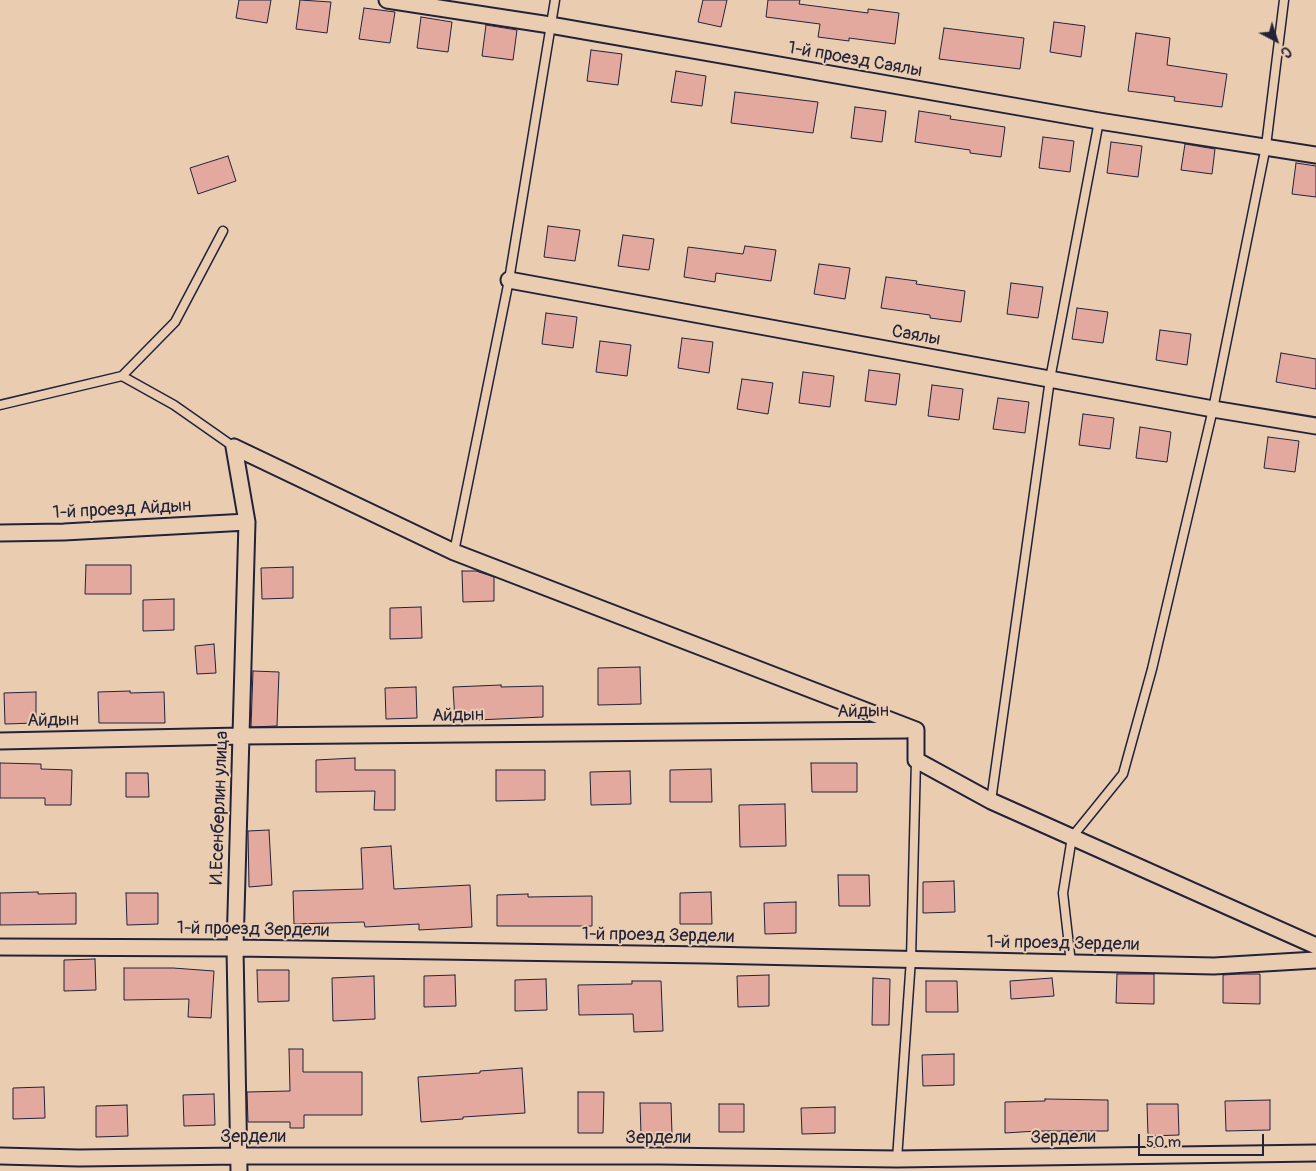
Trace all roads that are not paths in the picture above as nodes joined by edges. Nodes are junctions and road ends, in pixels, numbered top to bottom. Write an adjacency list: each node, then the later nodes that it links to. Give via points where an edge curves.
1 (387, 0): 4 (street, 1-й проезд Саялы)
2 (555, 0): 4 (lane)
3 (1284, 0): 6 (lane)
4 (550, 26): 5 (street, 1-й проезд Саялы); 9 (lane)
5 (1099, 122): 6 (street, 1-й проезд Саялы); 11 (lane)
6 (1266, 146): 7 (street, 1-й проезд Саялы); 13 (lane)
7 (1316, 155)
8 (222, 231): 10 (lane, via 175,322)
9 (509, 280): 11 (street, Саялы); 18 (lane)
10 (122, 376): 12 (lane); 15 (lane, via 174,405)
11 (1050, 380): 13 (street, Саялы); 23 (lane)
12 (0, 405)
13 (1213, 409): 14 (street, Саялы); 24 (lane, via 1152,669 1123,774)
14 (1316, 426)
15 (234, 447): 16 (street, И.Есенберлин улица); 18 (street)
16 (247, 522): 17 (street, 1-й проезд Айдын); 20 (street, И.Есенберлин улица)
17 (0, 533)
18 (454, 552): 19 (street)
19 (916, 730): 20 (street, Айдын); 22 (street)
20 (241, 736): 21 (street, Айдын); 27 (street, И.Есенберлин улица)
21 (0, 741)
22 (916, 760): 23 (street); 28 (lane)
23 (991, 801): 24 (street)
24 (1072, 837): 25 (street); 30 (lane, via 1064,893)
25 (1316, 946)
26 (0, 947): 27 (street, 1-й проезд Зердели)
27 (235, 948): 28 (street, 1-й проезд Зердели); 33 (street, И.Есенберлин улица)
28 (911, 959): 30 (street, 1-й проезд Зердели); 34 (lane)
29 (1316, 960): 30 (street, 1-й проезд Зердели, via 1214,966)
30 (1072, 963)
31 (1316, 1153): 34 (street, Зердели)
32 (0, 1156): 33 (street, Зердели)
33 (240, 1163): 34 (street, Зердели, via 668,1156)
34 (897, 1165)

